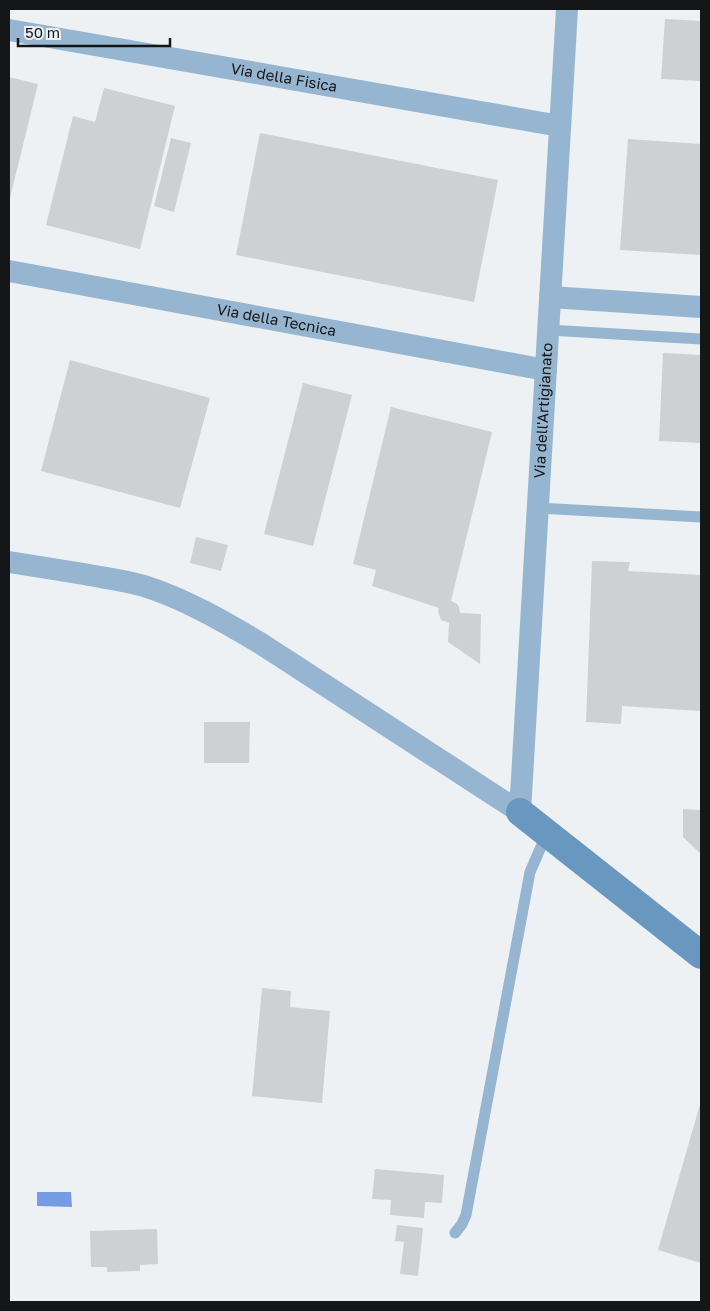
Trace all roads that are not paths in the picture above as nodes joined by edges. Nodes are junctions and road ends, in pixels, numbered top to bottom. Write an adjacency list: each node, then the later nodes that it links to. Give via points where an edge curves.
1 (566, 9): 3 (street, Via dell'Artigianato)
2 (9, 30): 3 (street, Via della Fisica)
3 (560, 126): 5 (street, Via dell'Artigianato)
4 (9, 271): 9 (street, Via della Tecnica)
5 (550, 297): 6 (street); 7 (street, Via dell'Artigianato)
6 (701, 307)
7 (548, 330): 8 (lane); 9 (street, Via dell'Artigianato)
8 (701, 339)
9 (546, 370): 10 (street, Via dell'Artigianato)
10 (538, 508): 11 (lane); 13 (street, Via dell'Artigianato)
11 (701, 517)
12 (9, 562): 13 (street, via 142,586 199,610 260,643)
13 (520, 812): 14 (street)
14 (547, 833): 15 (street); 16 (lane, via 530,872 466,1215)
15 (701, 955)
16 (455, 1233)

